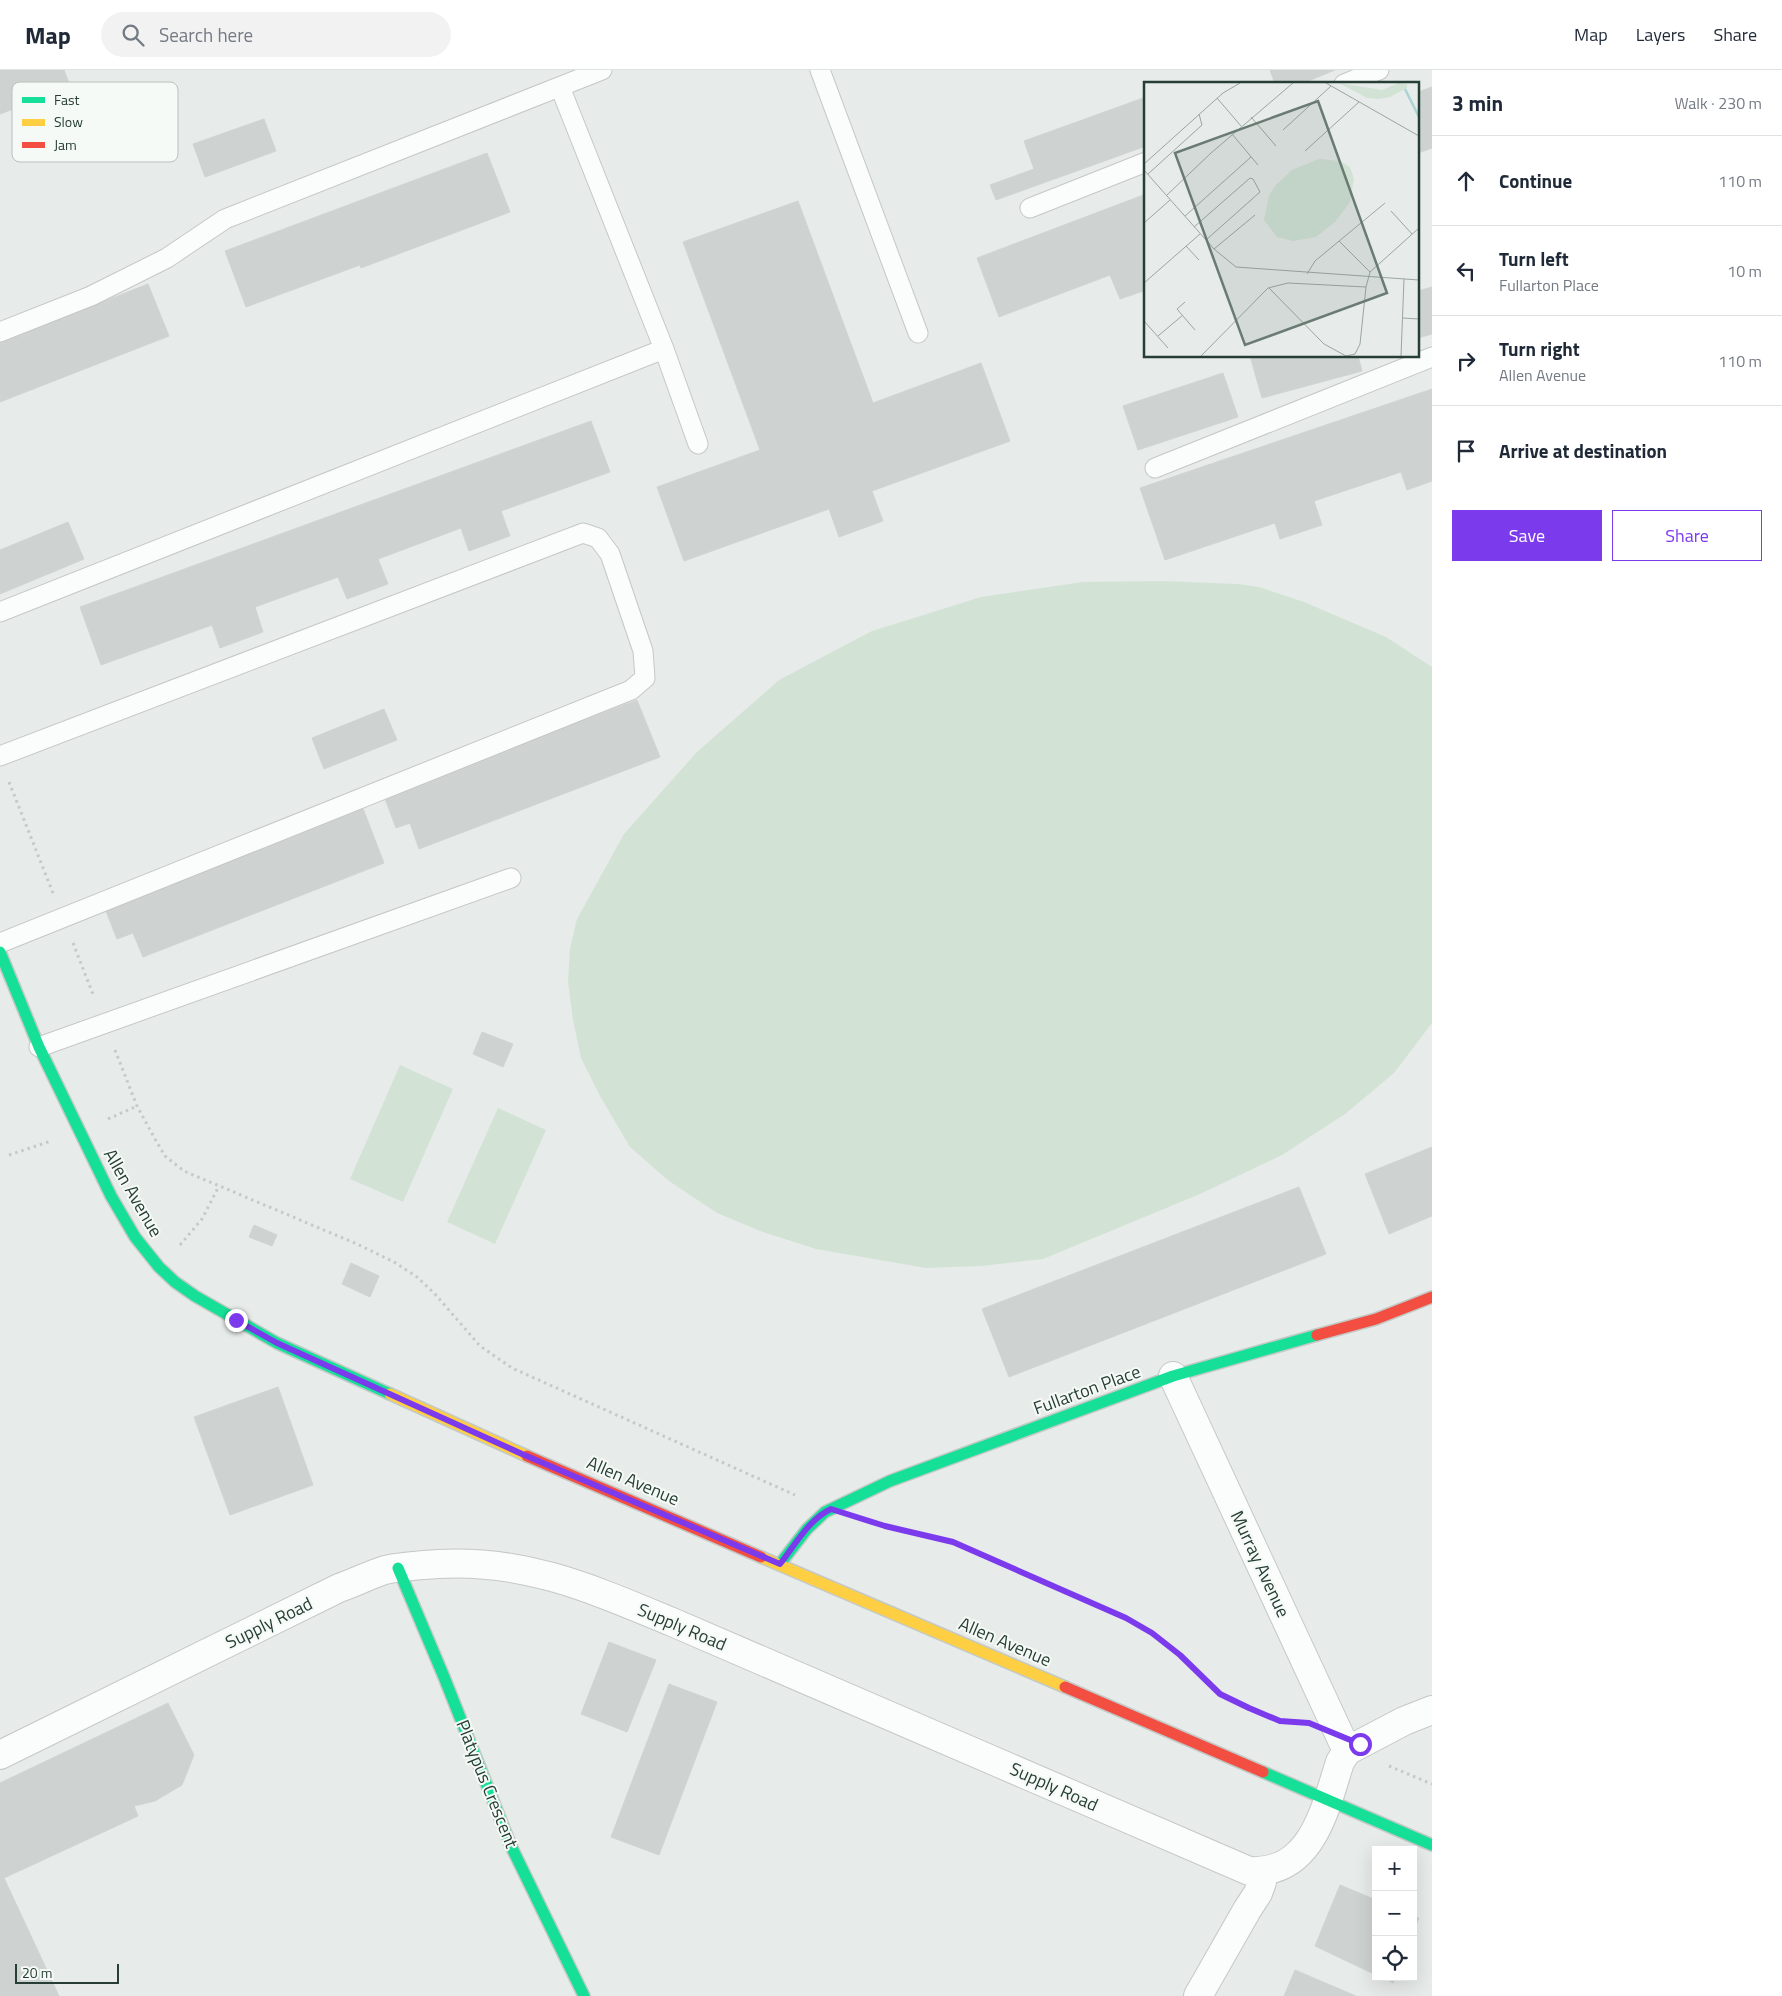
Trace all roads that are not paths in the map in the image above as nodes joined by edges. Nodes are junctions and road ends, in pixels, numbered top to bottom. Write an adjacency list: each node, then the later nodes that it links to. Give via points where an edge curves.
1 (602, 70): 5 (lane)
2 (820, 70): 9 (lane)
3 (1379, 70): 4 (lane)
4 (1349, 82)
5 (560, 87): 8 (lane, via 225,219 167,258 91,296); 10 (lane)
6 (1144, 163): 7 (lane)
7 (1030, 208)
8 (0, 332)
9 (918, 333)
10 (664, 349): 12 (lane); 14 (lane)
11 (1432, 356): 13 (lane)
12 (698, 444)
13 (1155, 468)
14 (0, 612)
15 (0, 756): 17 (lane, via 583,533 598,538 610,554 643,651 645,678 632,690)
16 (511, 878): 19 (lane)
17 (0, 942)
18 (0, 952): 19 (street, Allen Avenue)
19 (39, 1046): 22 (street, Allen Avenue, via 111,1196 135,1237 158,1267 195,1296 277,1343 522,1454)
20 (1432, 1297): 21 (street, Fullarton Place, via 1376,1319)
21 (1173, 1376): 22 (street, Fullarton Place, via 890,1481 831,1509 807,1529); 25 (street, Murray Avenue)
22 (780, 1564): 27 (street, Allen Avenue)
23 (398, 1568): 26 (street, Supply Road, via 339,1588); 29 (street, Supply Road, via 465,1562 518,1569 580,1585 1228,1863 1248,1871); 30 (street, Platypus Crescent, via 511,1846)
24 (1432, 1710): 25 (street)
25 (1349, 1744): 27 (street)
26 (0, 1755)
27 (1328, 1799): 28 (street, Allen Avenue); 29 (street, via 1316,1833 1301,1851 1285,1864)
28 (1432, 1844)
29 (1263, 1872): 31 (street, via 1258,1893)
30 (584, 1996)
31 (1198, 1996)

